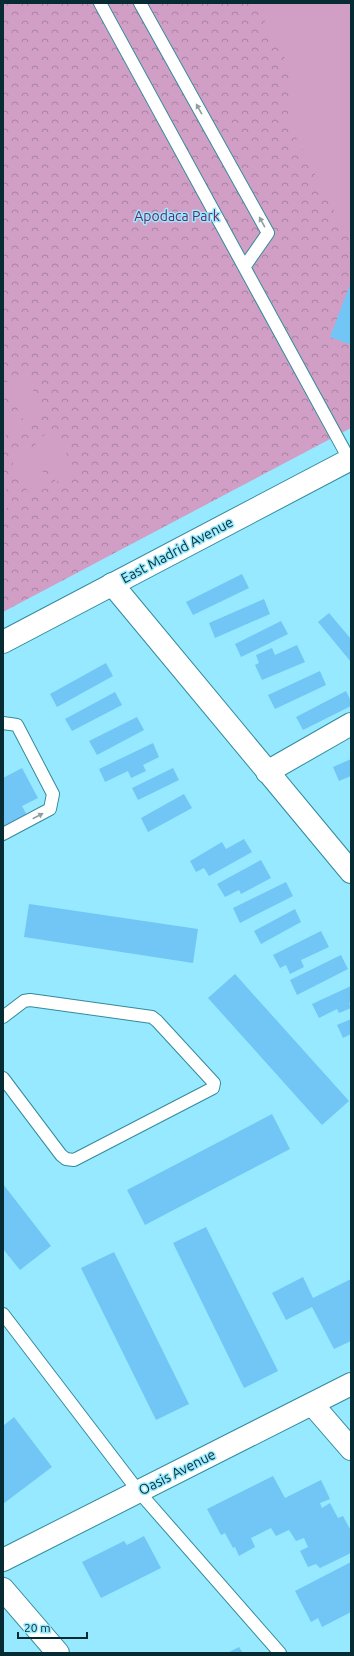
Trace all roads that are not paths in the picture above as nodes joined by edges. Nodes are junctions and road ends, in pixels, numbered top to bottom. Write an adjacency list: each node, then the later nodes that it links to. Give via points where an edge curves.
1 (100, 3): 3 (lane)
2 (140, 3): 3 (lane, one-way to 2, via 268,233)
3 (245, 266): 4 (lane)
4 (350, 459): 5 (street, East Madrid Avenue)
5 (112, 584): 6 (street, East Madrid Avenue); 9 (street)
6 (3, 642)
7 (3, 723): 10 (lane, one-way to 7, via 50,809 53,794 17,725)
8 (351, 724): 9 (street)
9 (268, 772): 11 (street)
10 (3, 834)
11 (351, 872)
12 (3, 1017): 13 (lane, via 24,1001 30,1000 152,1018 157,1020 214,1083 213,1088 74,1160 61,1155)
13 (3, 1078)
14 (3, 1314): 18 (lane)
15 (351, 1384): 16 (street, Oasis Avenue)
16 (312, 1404): 17 (street); 18 (street, Oasis Avenue)
17 (351, 1449)
18 (139, 1492): 19 (street, Oasis Avenue); 22 (lane)
19 (3, 1560)
20 (3, 1589): 21 (street)
21 (58, 1653)
22 (280, 1653)

